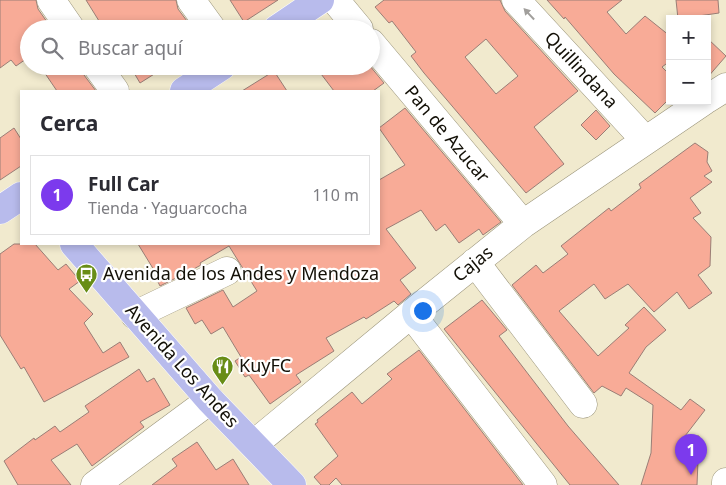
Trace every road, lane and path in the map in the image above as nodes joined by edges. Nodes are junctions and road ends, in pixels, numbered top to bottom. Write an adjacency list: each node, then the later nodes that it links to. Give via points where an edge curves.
1 (51, 0): 6 (street)
2 (191, 0): 7 (street)
3 (335, 0): 9 (street)
4 (516, 0): 18 (street, Quillindana, one-way to 4)
5 (304, 4): 8 (main road)
6 (65, 20)
7 (205, 20)
8 (287, 20)
9 (352, 20)
10 (380, 55): 21 (street, Pan de Azucar)
11 (104, 75): 14 (street)
12 (208, 75): 15 (main road)
13 (726, 87): 16 (street)
14 (114, 90)
15 (186, 90)
16 (711, 96)
17 (698, 105): 18 (street, Cajas)
18 (645, 140): 21 (street, Cajas)
19 (20, 197): 20 (main road)
20 (0, 210)
21 (523, 224): 23 (street, Cajas)
22 (75, 245): 26 (main road, Avenida Los Andes)
23 (475, 262): 25 (street, Cajas); 28 (street)
24 (228, 271): 26 (street)
25 (411, 314): 29 (street, Cajas); 32 (street)
26 (135, 315): 27 (main road, Avenida Los Andes)
27 (210, 400): 29 (main road, Avenida Los Andes); 30 (street)
28 (583, 404)
29 (254, 444): 31 (main road, Avenida Los Andes)
30 (96, 485)
31 (292, 485)
32 (543, 485)

